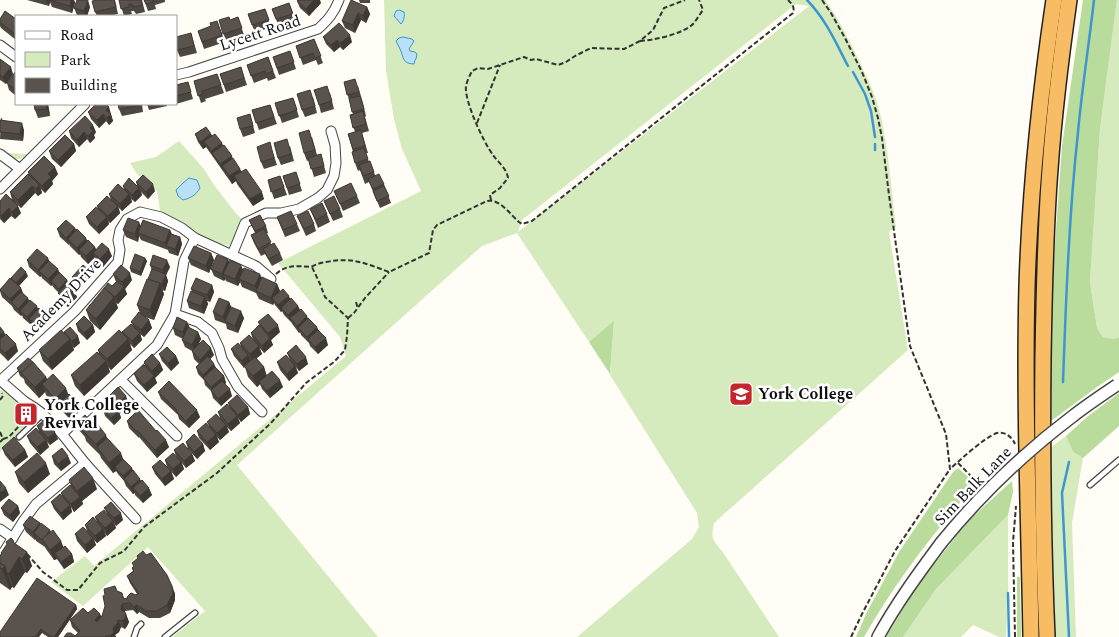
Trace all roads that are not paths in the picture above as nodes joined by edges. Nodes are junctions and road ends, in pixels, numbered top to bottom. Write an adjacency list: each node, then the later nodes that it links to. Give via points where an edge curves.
1 (339, 0): 6 (street, Lycett Road, via 330,18 318,29)
2 (1054, 0): 36 (highway, via 1041,103 1027,285 1026,418)
3 (1070, 0): 37 (highway, via 1050,168 1044,289 1042,419)
4 (0, 45): 5 (street)
5 (15, 56)
6 (178, 75)
7 (82, 105): 10 (street)
8 (331, 131): 13 (street, via 336,163 327,190 299,209 266,213 245,223)
9 (0, 154): 10 (street)
10 (20, 168): 11 (street)
11 (0, 189)
12 (195, 238): 13 (street, Academy Drive); 15 (street, via 184,261); 17 (street, Academy Drive, via 161,216 140,212 127,220 120,230 118,262 75,311)
13 (232, 255): 14 (street, Academy Drive, via 256,266)
14 (271, 278)
15 (175, 314): 16 (street, via 157,345); 19 (street, via 198,322 212,333 238,387)
16 (121, 380): 21 (street); 22 (street)
17 (1, 381): 20 (street)
18 (1118, 385): 35 (street, Sim Balk Lane, bridge, via 1035,446 987,491 941,543 890,614)
19 (262, 412)
20 (43, 414): 21 (street); 23 (lane)
21 (62, 434): 25 (street)
22 (177, 436)
23 (19, 437)
24 (1119, 460): 26 (lane)
25 (85, 463): 27 (street); 29 (street, via 36,504)
26 (1090, 485)
27 (136, 519)
28 (0, 529): 29 (street)
29 (13, 538): 30 (street)
30 (0, 558)
31 (195, 613): 34 (lane)
32 (142, 624): 33 (lane)
33 (134, 637)
34 (164, 637)
35 (878, 637)
36 (1031, 637)
37 (1048, 637)

